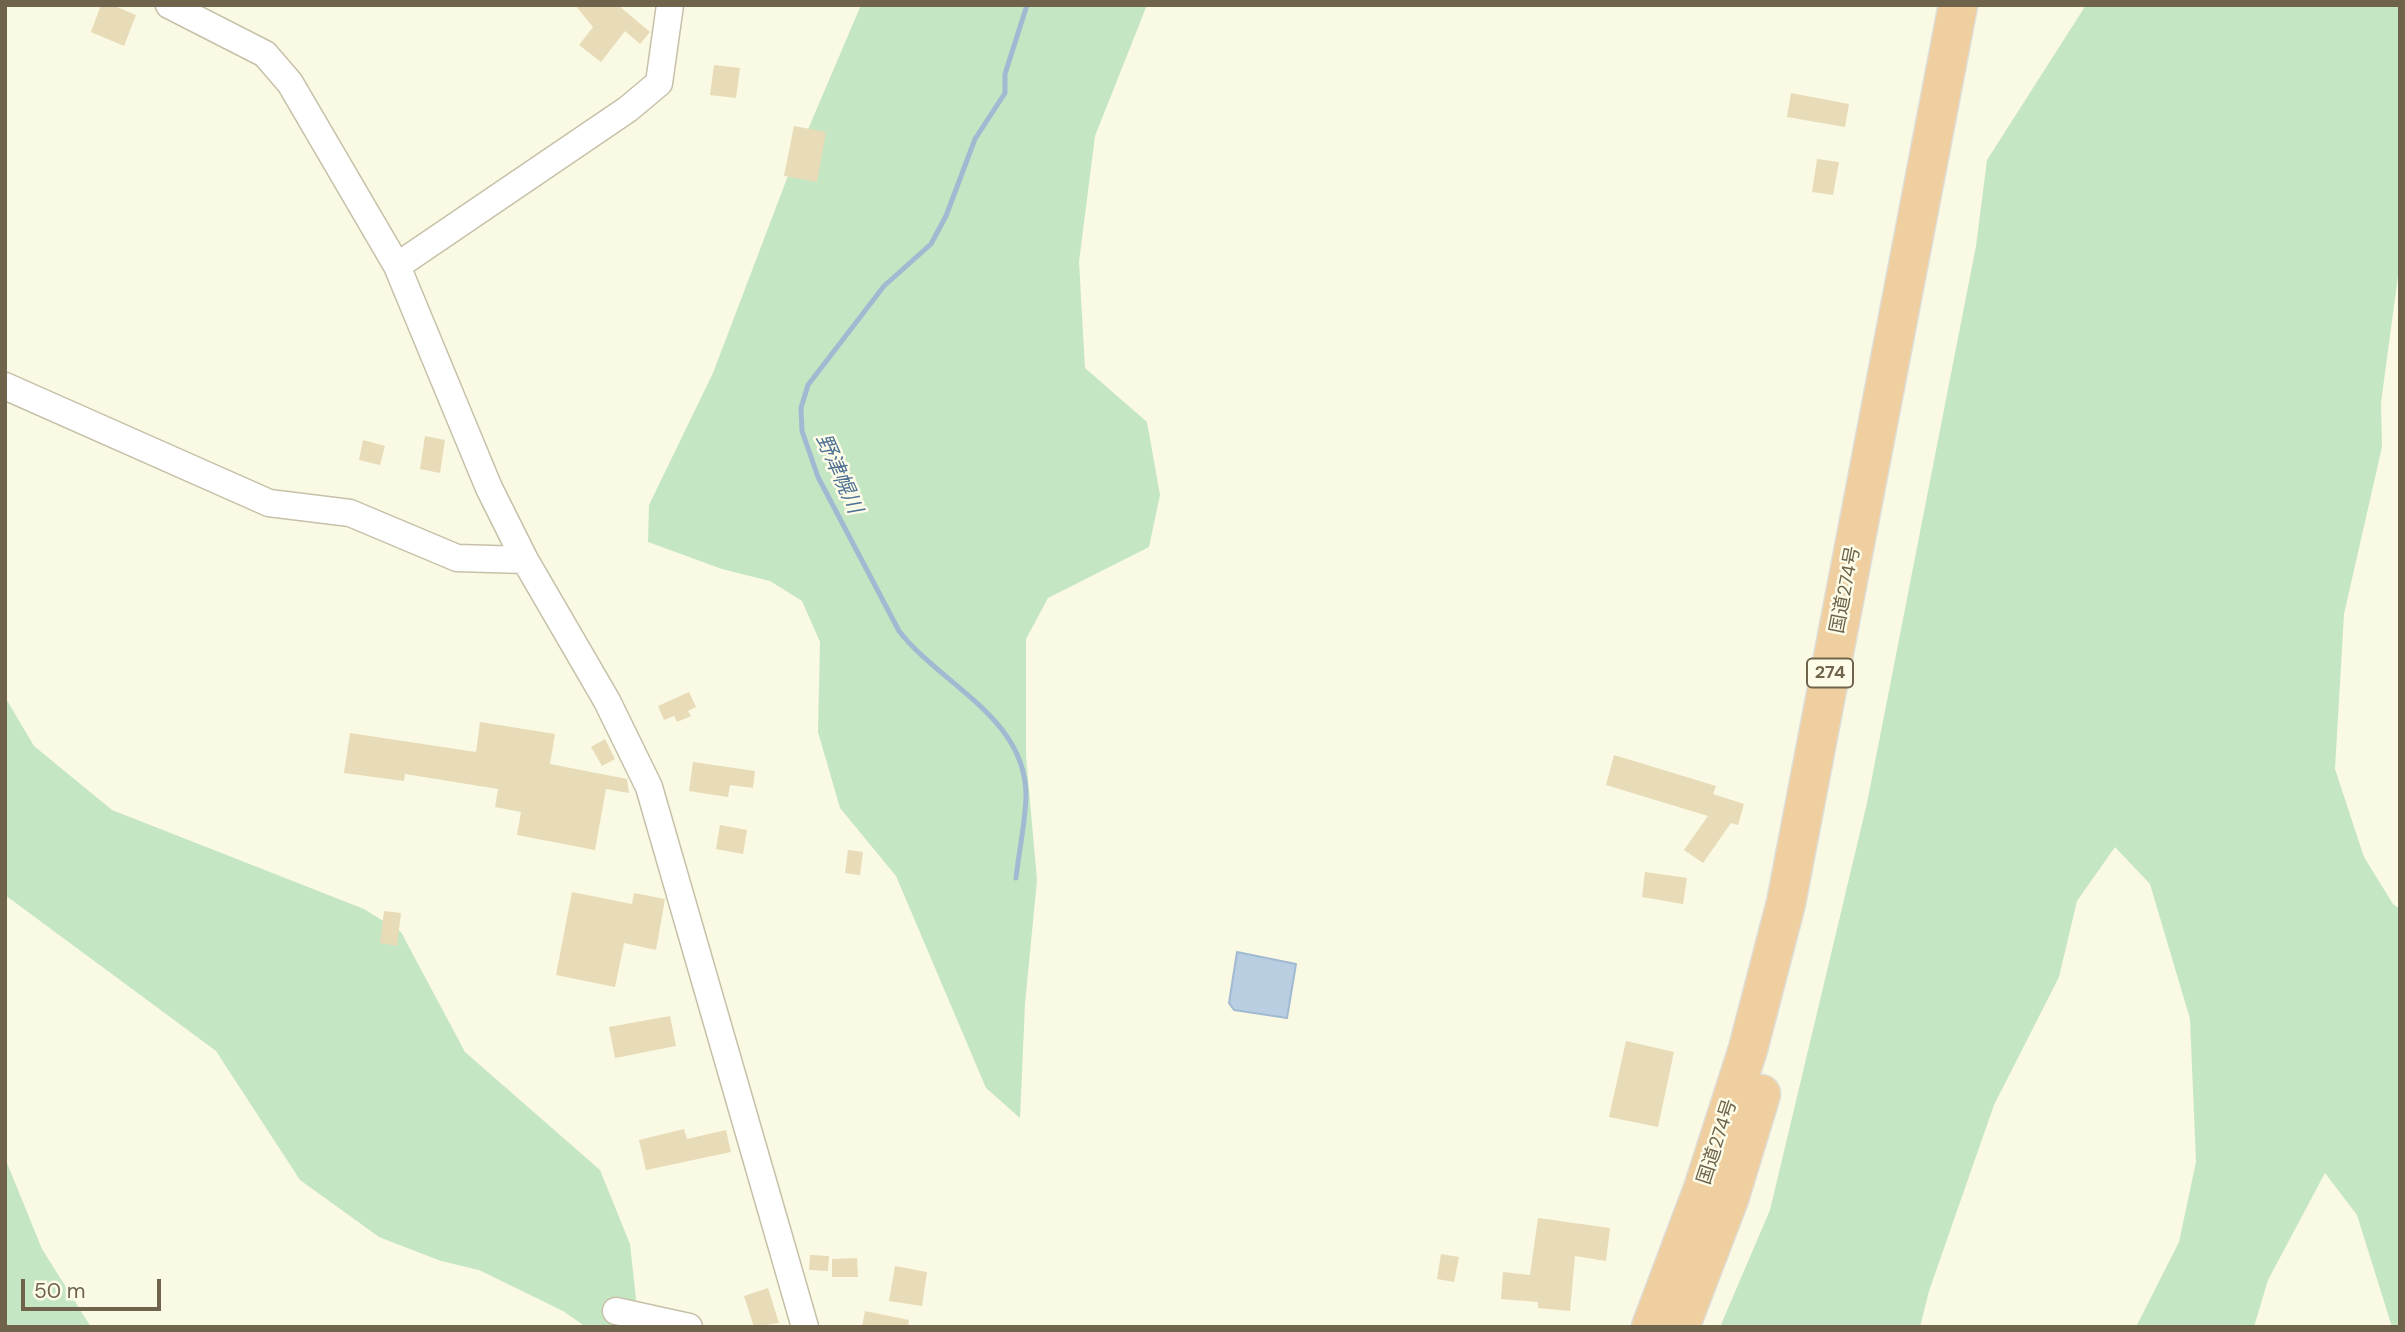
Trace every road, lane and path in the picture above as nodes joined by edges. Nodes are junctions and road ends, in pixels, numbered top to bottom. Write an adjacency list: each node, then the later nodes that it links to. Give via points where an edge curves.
1 (169, 5): 5 (street, via 265,54 290,83)
2 (670, 5): 5 (street, via 659,83 628,110)
3 (1958, 5): 11 (highway, 国道274号 / 274, via 1786,903 1748,1049)
4 (1985, 5): 12 (highway, 国道274号 / 274, via 1814,900 1773,1058 1729,1199)
5 (397, 266): 7 (street, via 489,488)
6 (5, 386): 7 (street, via 269,503 350,513 457,558)
7 (525, 560): 10 (street, via 607,701 649,787)
8 (616, 1311): 9 (street)
9 (679, 1326)
10 (805, 1327)
11 (1651, 1327)
12 (1680, 1327)

